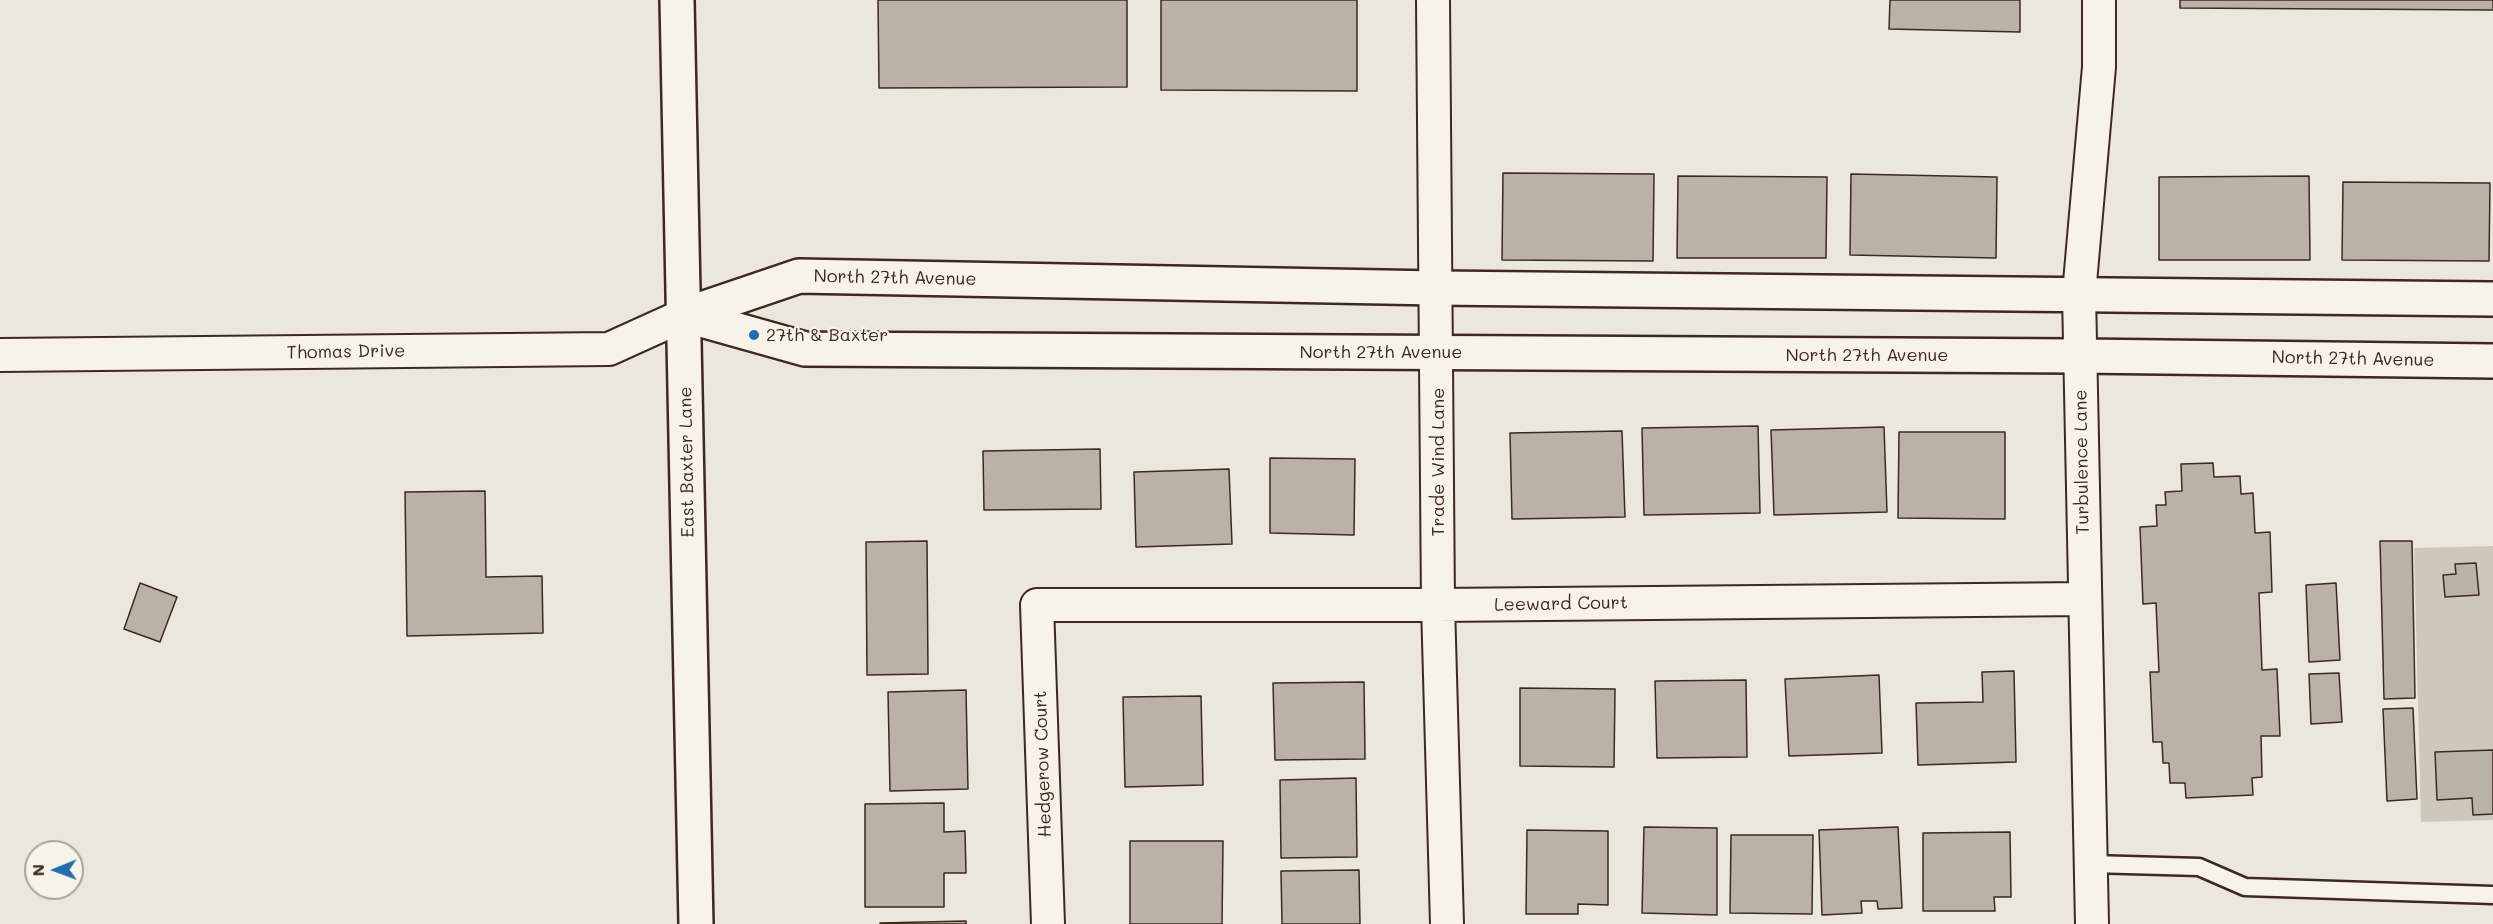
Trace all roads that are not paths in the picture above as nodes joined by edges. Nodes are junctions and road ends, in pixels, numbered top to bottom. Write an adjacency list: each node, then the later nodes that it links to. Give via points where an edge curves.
1 (677, 0): 7 (street, East Baxter Lane)
2 (1433, 0): 4 (street, Trade Wind Lane)
3 (2099, 0): 5 (street, Turbulence Lane, via 2099,67)
4 (1437, 288): 5 (street, North 27th Avenue); 7 (street, North 27th Avenue, via 800,276); 8 (street, Trade Wind Lane)
5 (2079, 294): 6 (street, North 27th Avenue); 10 (street, Turbulence Lane)
6 (2493, 299)
7 (684, 315): 8 (street, North 27th Avenue, via 805,349); 9 (street, Thomas Drive, via 609,349); 17 (street, East Baxter Lane)
8 (1438, 352): 10 (street, North 27th Avenue); 14 (street, Trade Wind Lane)
9 (0, 355)
10 (2080, 356): 11 (street, North 27th Avenue); 12 (street, Turbulence Lane)
11 (2493, 361)
12 (2084, 599): 14 (street, Leeward Court); 15 (street, Turbulence Lane)
13 (1037, 605): 14 (street, Leeward Court); 18 (street, Hedgerow Court)
14 (1438, 605): 19 (street, Trade Wind Lane)
15 (2091, 864): 16 (lane, via 2199,867 2245,887); 20 (street, Turbulence Lane)
16 (2493, 895)
17 (696, 924)
18 (1048, 924)
19 (1447, 924)
20 (2092, 924)

